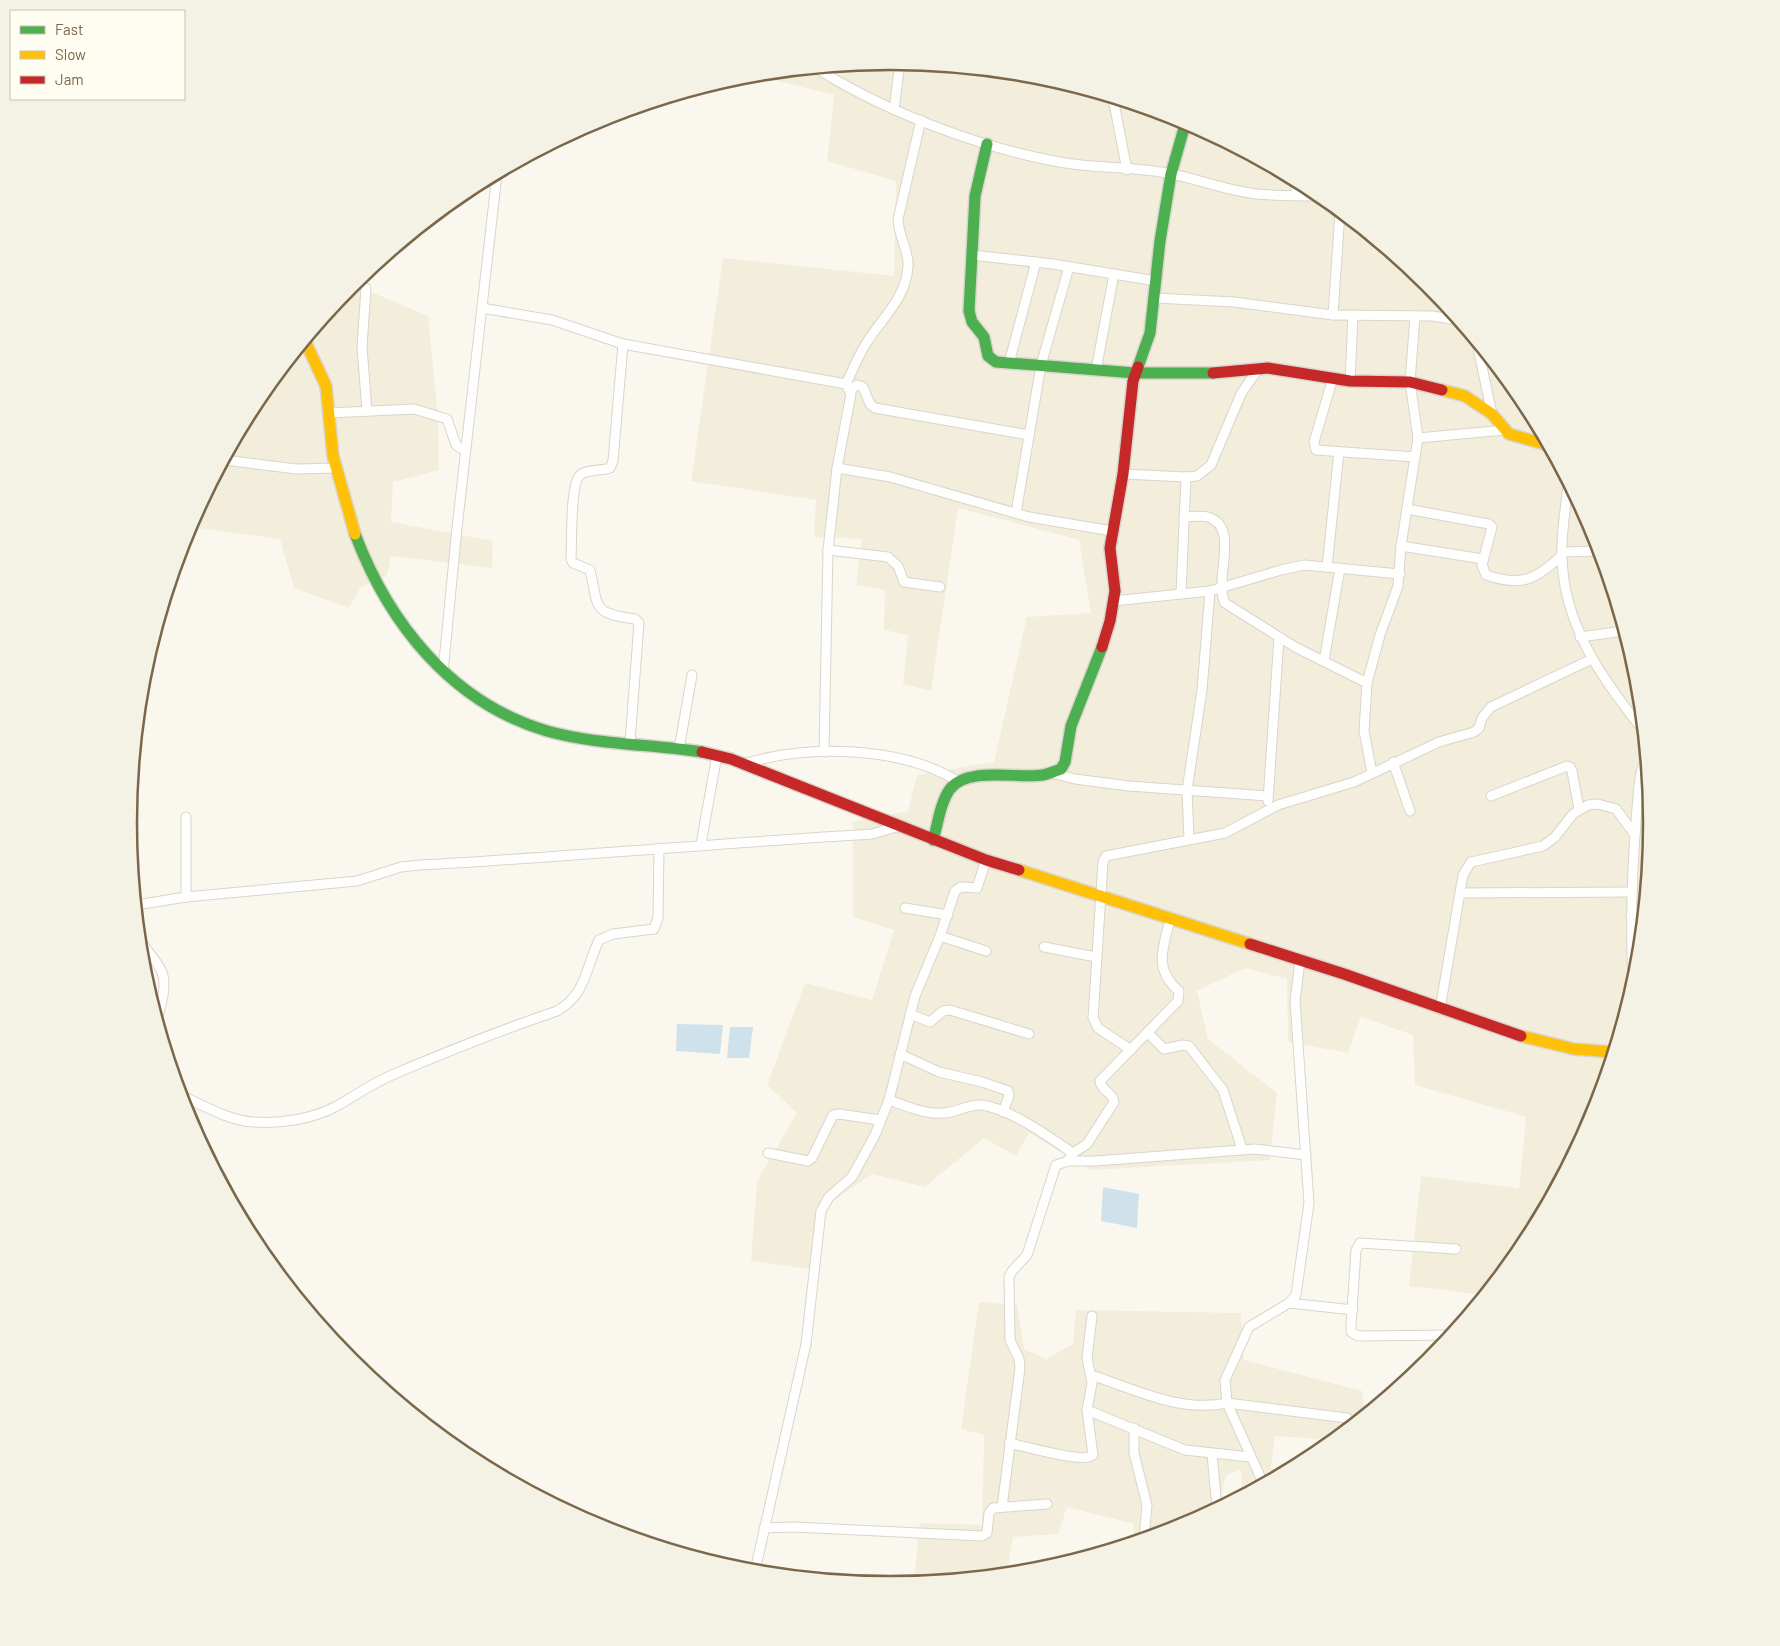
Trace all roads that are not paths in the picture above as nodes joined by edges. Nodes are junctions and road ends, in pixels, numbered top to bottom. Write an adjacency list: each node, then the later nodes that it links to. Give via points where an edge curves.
1 (899, 70): 4 (street)
2 (825, 73): 4 (street)
3 (1114, 105): 8 (street)
4 (894, 110): 5 (street)
5 (920, 120): 7 (street); 38 (street, via 898,219 898,231 908,262 907,273 890,313 867,341)
6 (1184, 130): 9 (street)
7 (987, 144): 8 (street, via 1058,162); 15 (street, via 975,196)
8 (1128, 170): 9 (street)
9 (1172, 174): 12 (street, via 1211,186 1256,194); 19 (street)
10 (496, 182): 22 (street)
11 (1296, 189): 12 (street)
12 (1296, 195): 13 (street)
13 (1305, 195)
14 (1339, 220): 23 (street)
15 (972, 255): 16 (street); 30 (street, via 970,318 984,338 988,356)
16 (1036, 262): 17 (street); 30 (street)
17 (1069, 267): 18 (street); 31 (street)
18 (1114, 274): 19 (street); 33 (street)
19 (1156, 281): 21 (street)
20 (366, 288): 39 (street, via 362,347)
21 (1154, 298): 23 (street, via 1234,302); 34 (street, via 1150,333)
22 (482, 308): 27 (street, via 552,320); 46 (street)
23 (1333, 315): 24 (street)
24 (1353, 316): 25 (street); 36 (street)
25 (1415, 316): 26 (street); 37 (street)
26 (1449, 319)
27 (623, 344): 38 (street); 81 (street, via 613,461 610,468 584,473 577,478 572,506 571,559 590,570 597,605 605,612 635,619 639,623)
28 (308, 347): 40 (street, via 327,392)
29 (1480, 356): 41 (street)
30 (1009, 363): 31 (street)
31 (1041, 365): 33 (street); 43 (street)
32 (1258, 369): 34 (street, via 1215,373); 35 (street); 53 (street, via 1241,394 1211,465 1197,476)
33 (1096, 370): 34 (street)
34 (1135, 373): 52 (street)
35 (1333, 378): 36 (street); 47 (street, via 1314,442 1316,450)
36 (1350, 381): 37 (street)
37 (1410, 382): 41 (street, via 1465,396); 44 (street)
38 (848, 387): 43 (street, via 860,385 875,408); 51 (street)
39 (367, 411): 40 (street); 46 (street, via 414,409 442,416 450,425 456,445)
40 (329, 414): 50 (street)
41 (1492, 414): 42 (street)
42 (1506, 430): 44 (street); 45 (street, via 1514,436)
43 (1029, 435): 56 (street)
44 (1418, 438): 48 (street)
45 (1539, 443)
46 (465, 452): 77 (street)
47 (1339, 452): 48 (street); 64 (street)
48 (1415, 457): 55 (street)
49 (230, 461): 50 (street, via 296,469)
50 (337, 468): 77 (street, via 368,568 397,616 429,660)
51 (837, 468): 56 (street, via 890,477); 60 (street)
52 (1123, 474): 53 (street); 58 (street)
53 (1186, 477): 57 (street)
54 (1567, 494): 62 (street)
55 (1407, 509): 59 (street); 63 (street, via 1489,524 1492,528)
56 (1016, 513): 58 (street, via 1067,525)
57 (1184, 517): 68 (street, via 1207,517 1220,526 1226,546); 70 (street)
58 (1112, 530): 71 (street)
59 (1401, 546): 63 (street); 66 (street)
60 (828, 550): 67 (street, via 888,557 898,566 904,582); 83 (street)
61 (1592, 551): 62 (street)
62 (1562, 553): 63 (street, via 1537,575 1520,582 1486,574 1483,571); 74 (street, via 1568,604)
63 (1484, 558)
64 (1327, 567): 65 (street); 68 (street, via 1296,567)
65 (1340, 568): 66 (street); 76 (street)
66 (1400, 574): 79 (street)
67 (940, 587)
68 (1220, 588): 69 (street); 73 (street, via 1224,603)
69 (1210, 591): 70 (street); 91 (street, via 1202,690)
70 (1181, 594): 71 (street)
71 (1113, 601): 87 (street, via 1100,654 1071,726 1065,762 1061,769)
72 (1618, 632): 74 (street)
73 (1279, 637): 76 (street); 92 (street)
74 (1580, 637): 75 (street)
75 (1592, 659): 80 (street); 85 (street, via 1491,707 1474,732 1439,742)
76 (1324, 661): 79 (street)
77 (443, 672): 81 (street, via 471,694 518,721 548,731)
78 (692, 675): 82 (street)
79 (1367, 683): 88 (street, via 1364,730)
80 (1636, 722)
81 (630, 742): 82 (street)
82 (679, 749): 84 (street)
83 (824, 752): 86 (street, via 778,756); 90 (street, via 854,751 927,765)
84 (717, 755): 86 (street); 102 (street)
85 (1393, 762): 88 (street); 96 (street)
86 (744, 764): 98 (street)
87 (1052, 773): 90 (street, via 987,774); 91 (street, via 1075,779)
88 (1372, 773): 95 (street)
89 (1641, 773): 99 (street)
90 (959, 782): 101 (street, via 951,788 944,801)
91 (1187, 790): 92 (street); 100 (street)
92 (1268, 796): 95 (street)
93 (1491, 796): 94 (street, via 1567,766 1572,771)
94 (1579, 809): 99 (street, via 1598,804 1616,810); 106 (street, via 1543,846 1471,862 1464,875)
95 (1269, 810): 100 (street, via 1224,833)
96 (1410, 811)
97 (186, 816): 107 (street)
98 (900, 826): 101 (street); 102 (street, via 872,834)
99 (1635, 835): 105 (street)
100 (1189, 839): 108 (street, via 1106,856)
101 (933, 840): 104 (street)
102 (701, 844): 103 (street)
103 (658, 848): 107 (street, via 569,857 420,865 401,867 357,881); 130 (street, via 658,918 654,929 613,934 599,940 584,984 568,1005 380,1080 323,1112 296,1119 244,1121)
104 (986, 860): 108 (street); 112 (street, via 976,888 957,888)
105 (1632, 892): 106 (street); 113 (street)
106 (1461, 893): 123 (street)
107 (186, 897): 109 (street)
108 (1102, 899): 114 (street); 120 (street)
109 (142, 904)
110 (905, 908): 112 (street)
111 (1638, 914): 113 (street)
112 (948, 915): 115 (street)
113 (1631, 915): 117 (street)
114 (1170, 920): 121 (street); 125 (street, via 1161,966 1180,995)
115 (940, 936): 118 (street); 124 (street)
116 (1044, 947): 120 (street)
117 (1632, 949)
118 (986, 951)
119 (148, 953): 122 (street, via 162,971 164,980)
120 (1096, 957): 127 (street, via 1092,1009 1095,1023)
121 (1300, 960): 123 (street); 136 (street, via 1295,1001)
122 (160, 1006)
123 (1440, 1009): 128 (street, via 1532,1040 1574,1049)
124 (910, 1014): 126 (street, via 930,1022 943,1011 950,1010); 129 (street)
125 (1148, 1033): 127 (street); 134 (street, via 1164,1049 1189,1046 1219,1083)
126 (1028, 1034)
127 (1131, 1050): 137 (street, via 1100,1081 1114,1102 1087,1144)
128 (1607, 1052)
129 (900, 1054): 131 (street); 132 (street, via 939,1072 1008,1091)
130 (190, 1099)
131 (889, 1100): 132 (street, via 932,1113 946,1113 974,1105); 133 (street)
132 (1003, 1112): 137 (street)
133 (880, 1120): 135 (street, via 833,1115 808,1161); 155 (street, via 865,1157 852,1177 829,1197 821,1211 806,1344)
134 (1242, 1149): 136 (street); 137 (street, via 1095,1161)
135 (768, 1153)
136 (1306, 1154): 139 (street, via 1308,1217 1296,1295)
137 (1070, 1157): 148 (street, via 1053,1169 1027,1255 1009,1277 1010,1340 1020,1368)
138 (1456, 1249): 140 (street, via 1360,1243 1356,1250)
139 (1289, 1303): 140 (street); 144 (street, via 1249,1327 1225,1380)
140 (1353, 1310): 142 (street, via 1351,1332 1358,1336)
141 (1092, 1316): 143 (street, via 1087,1358)
142 (1441, 1335)
143 (1090, 1375): 144 (street, via 1166,1400 1213,1406); 145 (street)
144 (1227, 1403): 146 (street); 150 (street)
145 (1087, 1410): 147 (street); 148 (street, via 1094,1451 1091,1458 1066,1456)
146 (1347, 1418)
147 (1134, 1428): 149 (street, via 1185,1450); 156 (street, via 1134,1453 1146,1500)
148 (1009, 1443): 154 (street)
149 (1212, 1454): 150 (street); 152 (street)
150 (1250, 1457): 151 (street)
151 (1260, 1478)
152 (1216, 1501)
153 (1047, 1504): 154 (street)
154 (1002, 1508): 155 (street, via 991,1509 987,1533 982,1536)
155 (764, 1528): 157 (street)
156 (1144, 1531)
157 (757, 1564)

